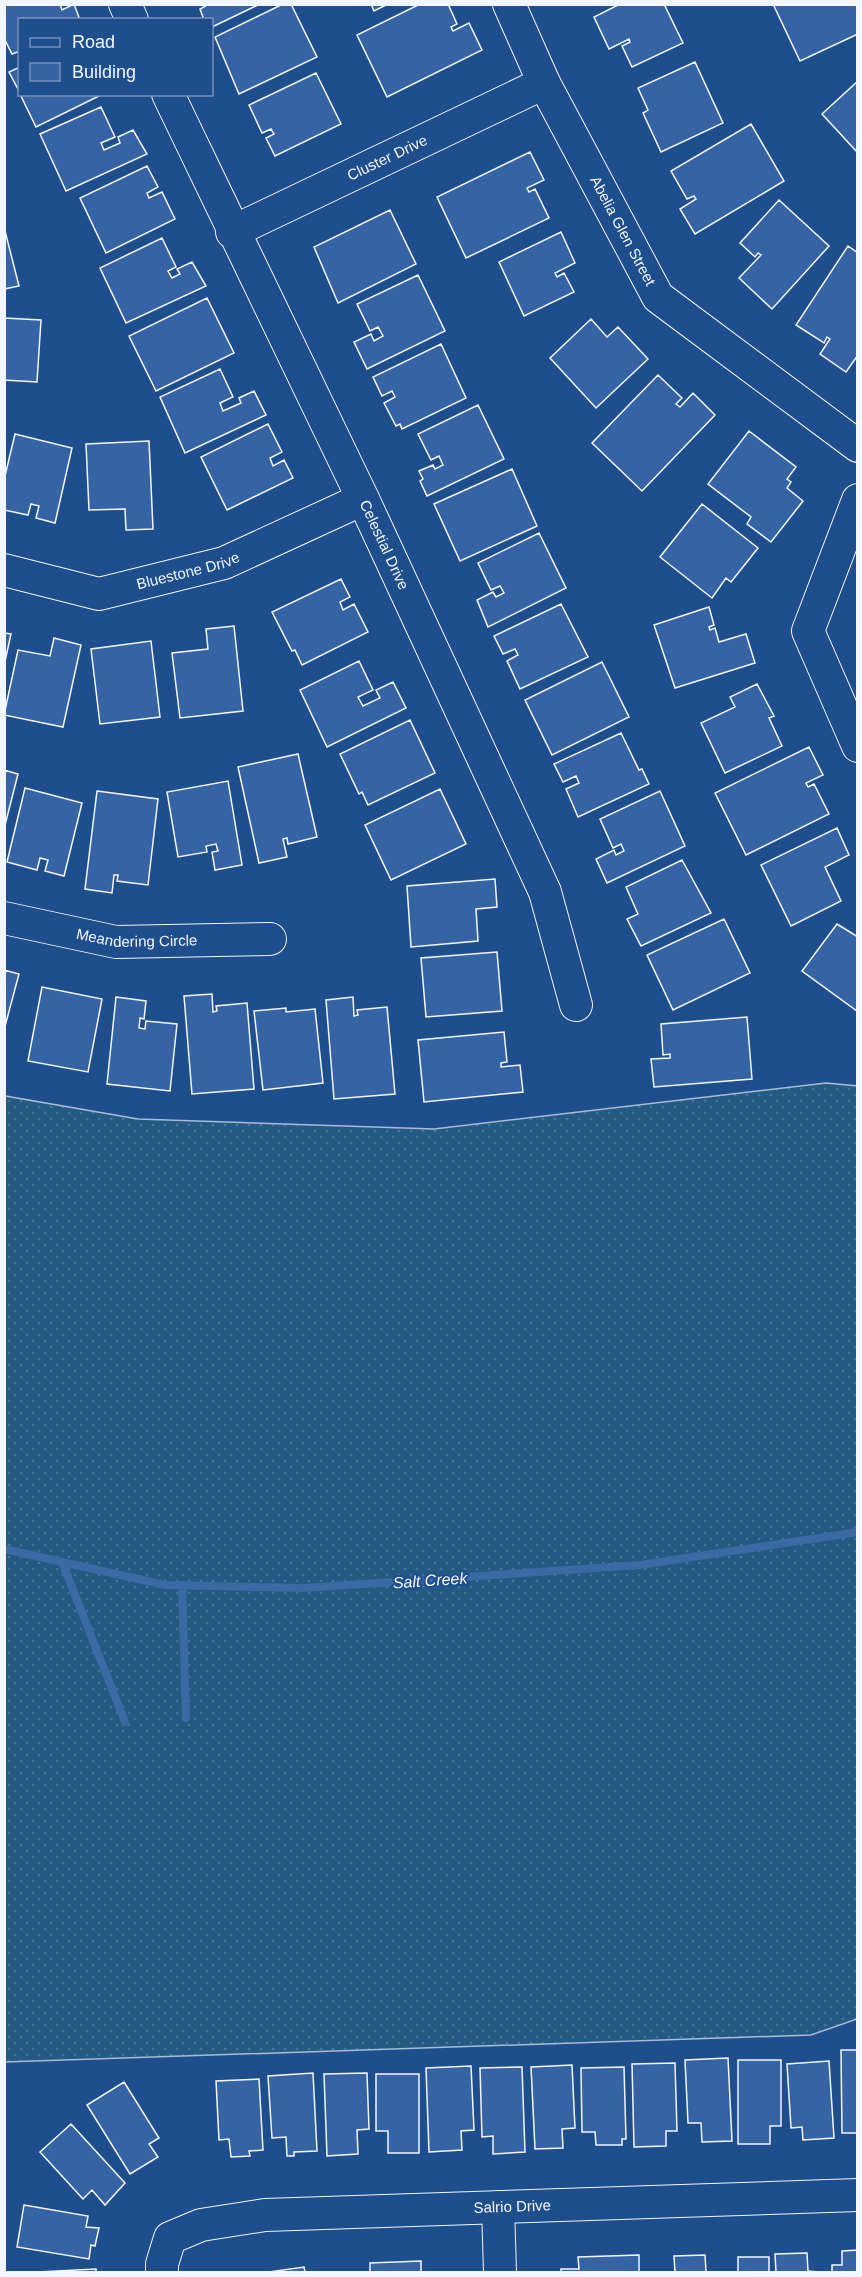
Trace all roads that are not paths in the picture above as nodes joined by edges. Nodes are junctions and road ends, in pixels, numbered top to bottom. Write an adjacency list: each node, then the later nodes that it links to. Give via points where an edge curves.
1 (125, 4): 3 (street)
2 (508, 4): 4 (street, Abelia Glen Street)
3 (131, 18)
4 (544, 82): 6 (street, Cluster Drive); 7 (street, Abelia Glen Street, via 658,297)
5 (169, 96): 6 (street, Celestial Drive)
6 (232, 232): 8 (street, Celestial Drive)
7 (858, 446)
8 (363, 499): 10 (street, Bluestone Drive, via 224,563 99,594); 14 (street, Celestial Drive, via 545,892)
9 (858, 500): 11 (street, via 808,631)
10 (4, 570)
11 (858, 746)
12 (4, 918): 13 (street, Meandering Circle, via 116,942)
13 (270, 939)
14 (576, 1005)
15 (858, 2195): 16 (street, Salrio Drive)
16 (498, 2207): 17 (street, Salrio Drive, via 265,2215 201,2225 170,2238); 18 (street)
17 (162, 2272)
18 (500, 2272)

